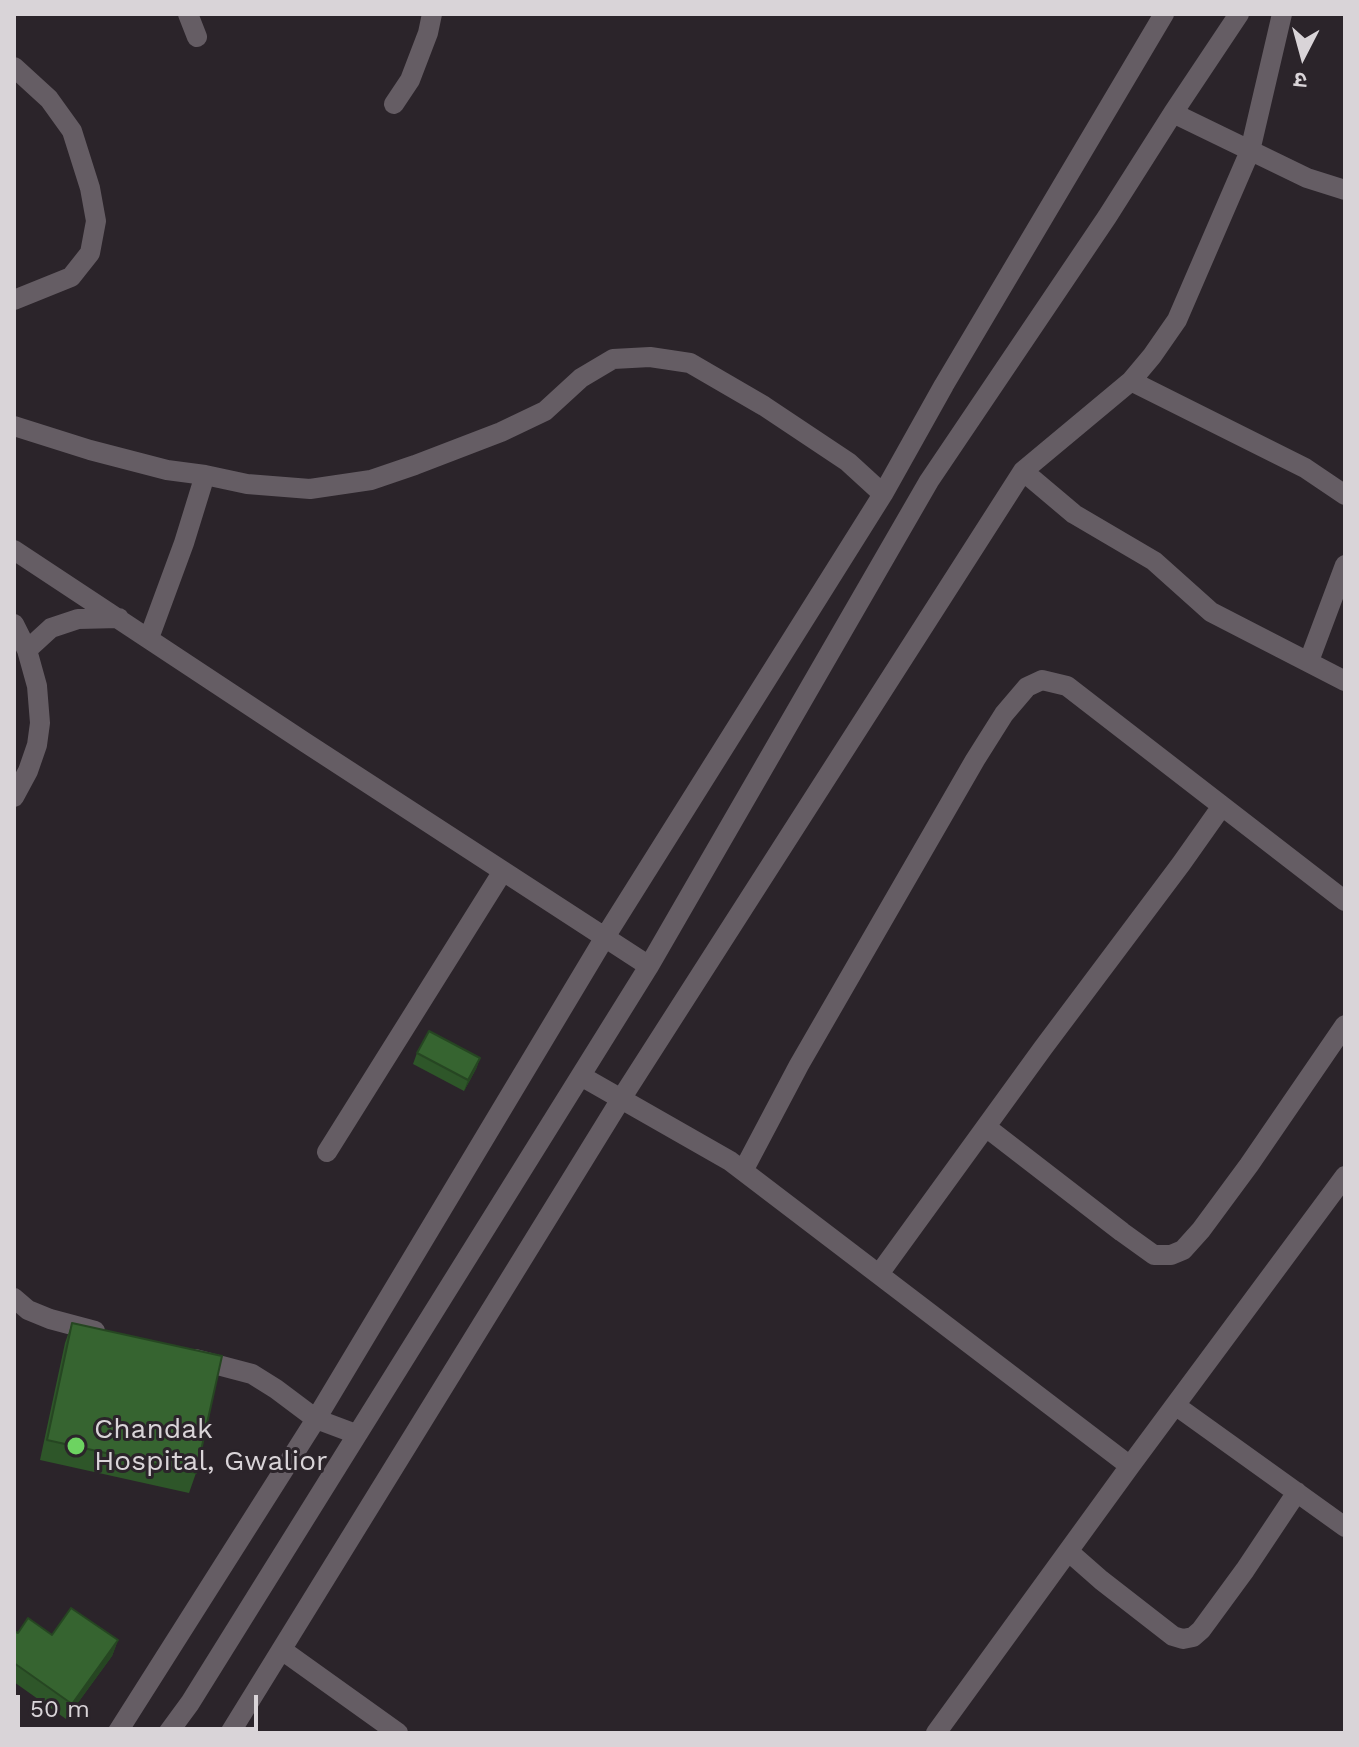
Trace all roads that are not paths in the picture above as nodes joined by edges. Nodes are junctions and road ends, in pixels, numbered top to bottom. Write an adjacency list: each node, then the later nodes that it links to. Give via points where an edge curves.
1 (188, 14): 6 (street)
2 (432, 14): 8 (street, via 410,80)
3 (1164, 14): 17 (street)
4 (1239, 14): 9 (street)
5 (1282, 14): 10 (street)
6 (197, 37)
7 (14, 67): 12 (street, via 49,99 72,131 96,221 90,253 71,277)
8 (394, 104)
9 (1173, 113): 10 (street); 33 (street, via 929,481)
10 (1250, 151): 11 (street); 13 (street, via 1177,320)
11 (1345, 190)
12 (14, 300)
13 (1131, 381): 15 (street); 18 (street, via 1305,468)
14 (14, 426): 16 (street, via 167,470)
15 (1023, 471): 25 (street, via 1074,514 1154,561 1211,612); 36 (street)
16 (205, 475): 17 (street, via 310,489 371,480 545,411 581,378 613,359 650,357 690,363 764,406 848,462); 23 (street)
17 (883, 494): 32 (street)
18 (1345, 495)
19 (14, 550): 21 (street)
20 (1345, 565): 25 (street)
21 (119, 618): 23 (street); 24 (street, via 78,619 51,628)
22 (14, 624): 24 (street)
23 (149, 638): 30 (street)
24 (27, 650): 27 (street, via 40,723 37,745)
25 (1309, 661): 26 (street)
26 (1345, 681)
27 (21, 770): 28 (street)
28 (14, 797)
29 (1222, 806): 31 (street); 37 (street); 39 (street, via 1067,686 1042,680 1027,687 1004,714 896,895)
30 (503, 871): 32 (street); 38 (street)
31 (1345, 901)
32 (605, 937): 33 (street); 46 (street)
33 (649, 966): 35 (street)
34 (1345, 1025): 37 (street, via 1201,1230 1171,1255 1154,1255)
35 (581, 1076): 36 (street); 47 (street)
36 (621, 1099): 39 (street); 52 (street)
37 (986, 1127): 41 (street)
38 (327, 1152)
39 (743, 1171): 41 (street)
40 (1345, 1176): 45 (street)
41 (879, 1274): 48 (street)
42 (14, 1298): 43 (street, via 50,1319)
43 (108, 1335)
44 (180, 1354): 46 (street, via 252,1374)
45 (1175, 1405): 48 (street); 49 (street)
46 (316, 1419): 47 (street); 53 (street)
47 (356, 1434): 54 (street)
48 (1130, 1466): 51 (street)
49 (1297, 1492): 50 (street); 51 (street, via 1193,1637 1173,1636)
50 (1345, 1527)
51 (1068, 1551): 57 (street)
52 (282, 1650): 55 (street); 56 (street)
53 (117, 1733)
54 (168, 1733)
55 (230, 1733)
56 (398, 1733)
57 (936, 1733)

